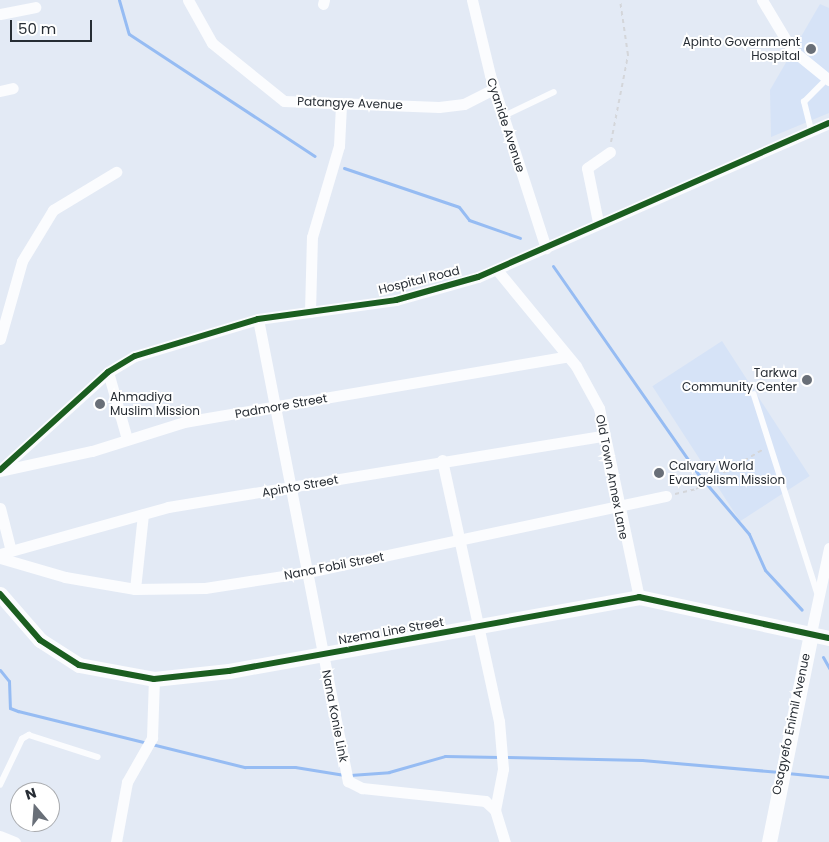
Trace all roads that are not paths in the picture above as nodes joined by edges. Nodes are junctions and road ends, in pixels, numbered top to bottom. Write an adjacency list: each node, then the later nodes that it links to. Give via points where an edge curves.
1 (188, 0): 11 (street, Patangye Avenue, via 212,43 284,101)
2 (472, 0): 8 (street, Cyanide Avenue)
3 (762, 0): 6 (street, via 792,50)
4 (36, 7): 5 (street)
5 (0, 14)
6 (828, 79): 14 (lane, via 804,102)
7 (14, 88): 9 (street)
8 (494, 89): 11 (street, Patangye Avenue, via 464,104 439,107); 12 (street, Cyanide Avenue)
9 (0, 91)
10 (554, 92): 12 (lane)
11 (341, 105): 20 (street, via 339,146 314,229)
12 (504, 116): 18 (street, Cyanide Avenue)
13 (829, 123): 14 (street, Hospital Road)
14 (811, 130): 17 (street, Hospital Road)
15 (610, 152): 17 (street, via 586,168)
16 (116, 172): 22 (street, via 53,210 22,261)
17 (598, 222): 18 (street, Hospital Road)
18 (546, 248): 19 (street, Hospital Road)
19 (497, 270): 20 (street, Hospital Road, via 396,300); 23 (street, Old Town Annex Lane)
20 (310, 312): 21 (street, Hospital Road)
21 (258, 319): 24 (street, Hospital Road, via 135,356); 26 (street, Nana Konie Link)
22 (0, 339)
23 (566, 357): 26 (street, Padmore Street, via 432,376); 27 (street, Old Town Annex Lane, via 592,393)
24 (108, 372): 28 (street); 30 (street, Hospital Road)
25 (754, 394): 44 (lane, via 773,444)
26 (278, 408): 28 (street, Padmore Street, via 184,422); 31 (street, Nana Konie Link)
27 (603, 436): 29 (street, Apinto Street); 33 (street, Old Town Annex Lane)
28 (127, 439): 30 (street, Padmore Street)
29 (442, 460): 31 (street, Apinto Street); 36 (street)
30 (0, 471)
31 (294, 488): 35 (street, Apinto Street); 40 (street, Nana Konie Link)
32 (666, 496): 33 (street, Nana Fobil Street)
33 (616, 507): 36 (street, Nana Fobil Street); 43 (street, Old Town Annex Lane)
34 (0, 508): 38 (street)
35 (143, 514): 38 (street, Apinto Street); 41 (street)
36 (460, 541): 40 (street, Nana Fobil Street); 45 (street)
37 (829, 548): 44 (street, Osagyefo Enimil Avenue)
38 (6, 552)
39 (0, 558): 41 (street, Nana Fobil Street, via 65,577)
40 (308, 572): 41 (street, Nana Fobil Street, via 205,588); 48 (street, Nana Konie Link)
41 (135, 589)
42 (0, 594): 49 (street, Nzema Line Street, via 34,634 66,658 98,672)
43 (639, 597): 45 (street, Nzema Line Street); 46 (street, Nzema Line Street)
44 (820, 599): 46 (street, Osagyefo Enimil Avenue)
45 (476, 627): 48 (street, Nzema Line Street); 52 (street, via 502,742)
46 (812, 634): 47 (street, Nzema Line Street); 57 (street, Osagyefo Enimil Avenue)
47 (829, 638)
48 (323, 654): 49 (street, Nzema Line Street); 52 (street, Nana Konie Link, via 346,775 353,786 472,798)
49 (154, 679): 55 (street, via 152,738 127,782)
50 (98, 757): 51 (lane, via 29,734 22,739)
51 (0, 785)
52 (495, 810): 56 (street)
53 (0, 836): 54 (street)
54 (15, 842)
55 (116, 842)
56 (505, 842)
57 (770, 842)

